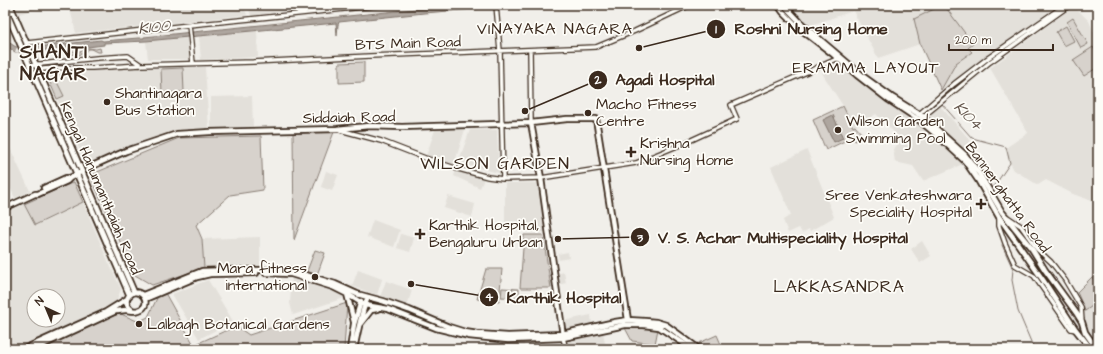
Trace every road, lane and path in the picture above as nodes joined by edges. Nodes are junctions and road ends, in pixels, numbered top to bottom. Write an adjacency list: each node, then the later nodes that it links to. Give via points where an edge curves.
1 (10, 5): 11 (main road, Kengal Hanumanthaiah Road)
2 (382, 5): 10 (street)
3 (690, 5): 12 (street, BTS Main Road, via 596,47)
4 (778, 5): 14 (main road, Bannerghatta Road, via 798,27)
5 (784, 5): 14 (main road, Bannerghatta Road)
6 (1065, 5): 20 (street, via 954,84)
7 (1070, 5): 20 (street)
8 (496, 6): 13 (street)
9 (5, 9): 18 (main road, Kengal Hanumanthaiah Road)
10 (190, 25): 11 (street); 15 (street)
11 (28, 47): 16 (main road, Kengal Hanumanthaiah Road)
12 (530, 50): 13 (street, BTS Main Road); 22 (street)
13 (500, 52): 15 (street, BTS Main Road); 21 (street)
14 (839, 58): 20 (main road, Bannerghatta Road); 24 (street, via 731,105 737,119 636,163)
15 (193, 63): 17 (street, BTS Main Road)
16 (36, 64): 17 (street, BTS Main Road, via 128,56); 18 (street); 19 (main road, Kengal Hanumanthaiah Road)
17 (141, 65): 19 (street, BTS Main Road, via 55,68)
18 (30, 67): 19 (main road, Kengal Hanumanthaiah Road)
19 (36, 72): 25 (main road, Kengal Hanumanthaiah Road, via 50,115)
20 (919, 117): 29 (main road, Bannerghatta Road, via 971,162); 30 (main road, Bannerghatta Road, via 965,161)
21 (501, 123): 22 (main road, Siddaiah Road); 23 (main road, Siddaiah Road); 27 (street)
22 (531, 123): 24 (main road, Siddaiah Road, via 596,119); 26 (main road)
23 (337, 129): 25 (main road, Siddaiah Road, via 177,134 105,160); 27 (street, via 381,141 455,168)
24 (604, 168): 26 (street); 38 (main road)
25 (79, 173): 28 (main road, Siddaiah Road); 32 (main road, Kengal Hanumanthaiah Road)
26 (541, 178): 27 (street); 42 (main road)
27 (503, 179)
28 (5, 208)
29 (1004, 215): 39 (main road, Bannerghatta Road, via 1032,249); 39 (street, via 1021,226 1037,249 1065,280 1081,307)
30 (998, 217): 41 (main road, Bannerghatta Road); 41 (street, via 1004,243 1015,265 1034,276 1071,329)
31 (347, 294): 34 (main road, via 290,274 257,273 210,274); 35 (main road); 40 (main road)
32 (130, 295): 34 (main road, via 138,292); 37 (main road, via 127,304); 43 (main road, via 106,312)
33 (366, 296): 34 (main road, via 293,270 232,270 202,271); 35 (main road); 42 (main road, via 465,332 508,336)
34 (144, 297): 37 (main road, via 144,307)
35 (363, 304): 36 (main road); 40 (main road)
36 (388, 309): 40 (main road, via 374,309 362,323); 42 (main road, via 436,328 468,336 508,340)
37 (132, 310): 44 (main road, via 116,311)
38 (628, 320): 42 (main road); 49 (main road, via 666,325)
39 (1082, 322): 51 (main road, Bannerghatta Road, via 1085,332)
40 (357, 324): 45 (main road); 46 (main road)
41 (1076, 330): 50 (main road, Bannerghatta Road)
42 (562, 336): 47 (street); 48 (main road, via 620,326 644,325 659,327)
43 (24, 349)
44 (34, 349)
45 (350, 349)
46 (354, 349)
47 (566, 349)
48 (692, 349)
49 (699, 349)
50 (1091, 349)
51 (1097, 349)

